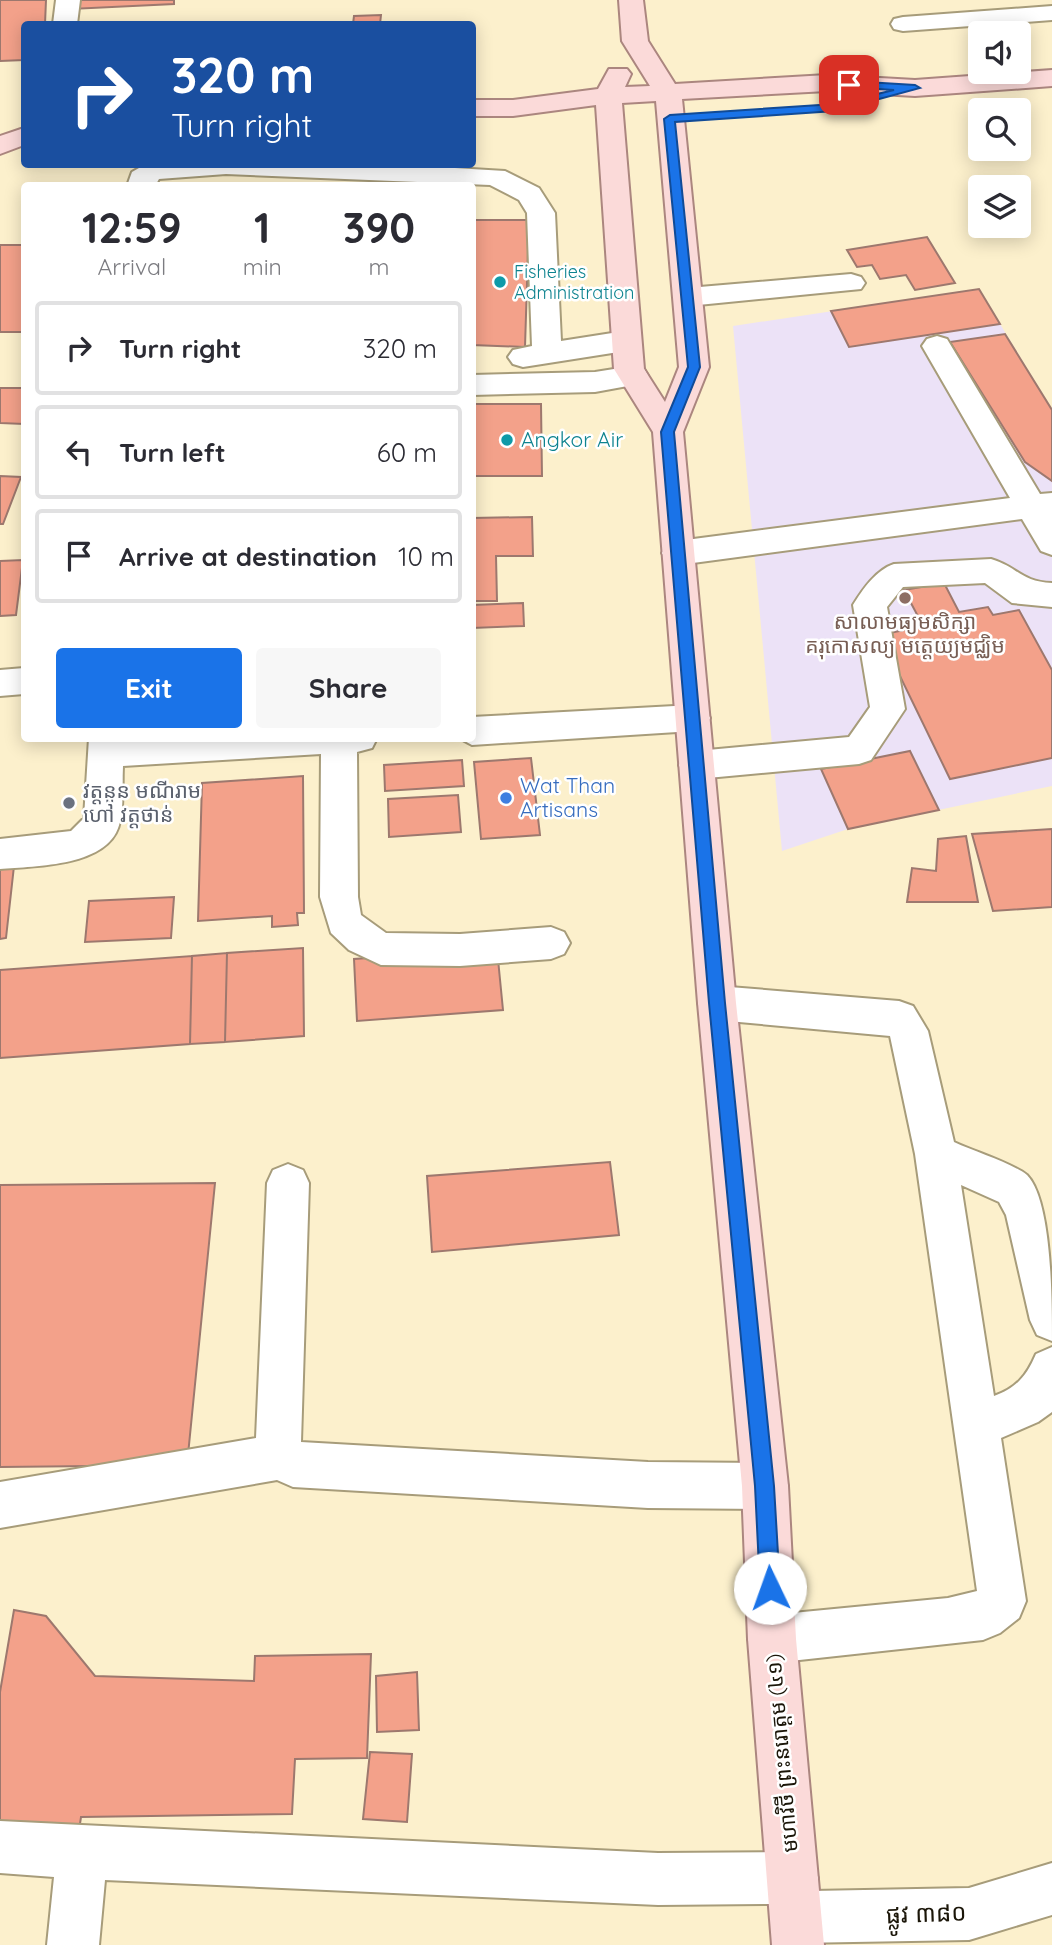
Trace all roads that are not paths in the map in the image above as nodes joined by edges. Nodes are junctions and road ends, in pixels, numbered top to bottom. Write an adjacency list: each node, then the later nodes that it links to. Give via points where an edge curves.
1 (68, 0): 4 (street)
2 (631, 0): 6 (main road, មហាវិថី ព្រះនរោត្តម (៤១))
3 (1052, 13): 5 (street)
4 (65, 21)
5 (903, 24)
6 (635, 41): 11 (main road); 11 (main road, មហាវិថី ព្រះនរោត្តម (៤១))
7 (1052, 78): 8 (main road)
8 (915, 88): 10 (main road); 11 (main road, via 827,83)
9 (476, 108): 11 (main road)
10 (822, 108)
11 (647, 112): 18 (main road, មហាវិថី ព្រះនរោត្តម (៤១)); 19 (main road, មហាវិថី ព្រះនរោត្តម (៤១))
12 (21, 137): 13 (main road)
13 (0, 146)
14 (196, 168): 16 (street, via 152,171)
15 (275, 168): 21 (street, via 495,177 529,194 541,213)
16 (142, 182)
17 (850, 283): 18 (street)
18 (688, 297): 25 (main road, មហាវិថី ព្រះនរោត្តម (៤១), via 694,367)
19 (625, 341): 21 (street); 23 (main road, មហាវិថី ព្រះនរោត្តម (៤១))
20 (937, 346): 26 (street)
21 (547, 354): 22 (street)
22 (476, 360)
23 (632, 376): 24 (street, via 595,383); 25 (main road, មហាវិថី ព្រះនរោត្តម (៤១))
24 (476, 385)
25 (668, 432): 28 (main road, មហាវិថី ព្រះនរោត្តម (៤១))
26 (1042, 506): 27 (street); 28 (street)
27 (1052, 543)
28 (678, 553): 32 (main road, មហាវិថី ព្រះនរោត្តម (៤១))
29 (1052, 595): 37 (street, via 1024,594 990,571 894,576 870,605 888,709 859,750)
30 (21, 681): 31 (street)
31 (0, 683)
32 (693, 718): 33 (street); 37 (main road, មហាវិថី ព្រះនរោត្តម (៤១))
33 (476, 732)
34 (245, 742): 36 (street)
35 (349, 742): 39 (street, via 339,897 344,922 381,949 460,950)
36 (106, 746): 38 (street, via 102,823 82,843)
37 (697, 765): 40 (main road, មហាវិថី ព្រះនរោត្តម (៤១))
38 (0, 854)
39 (551, 943)
40 (717, 1003): 41 (street, via 899,1018 914,1048); 47 (main road, មហាវិថី ព្រះនរោត្តម (៤១))
41 (936, 1154): 43 (street, via 1014,1189 1026,1210); 45 (street)
42 (288, 1183): 46 (street)
43 (1052, 1320)
44 (1052, 1369): 45 (street, via 1050,1380 1033,1402)
45 (975, 1425): 49 (street, via 1002,1601 983,1616 948,1622)
46 (278, 1457): 47 (street, via 307,1465 648,1485); 48 (street)
47 (765, 1486): 49 (main road, មហាវិថី ព្រះនរោត្តម (៤១))
48 (0, 1505)
49 (772, 1639): 53 (main road, មហាវិថី ព្រះនរោត្តម (៤១))
50 (0, 1847): 51 (street, ផ្លូវ ៣៨០)
51 (82, 1853): 53 (street, ផ្លូវ ៣៨០, via 658,1880); 54 (street)
52 (1052, 1889): 53 (street, ផ្លូវ ៣៨០, via 969,1914)
53 (796, 1913)
54 (73, 1945)

